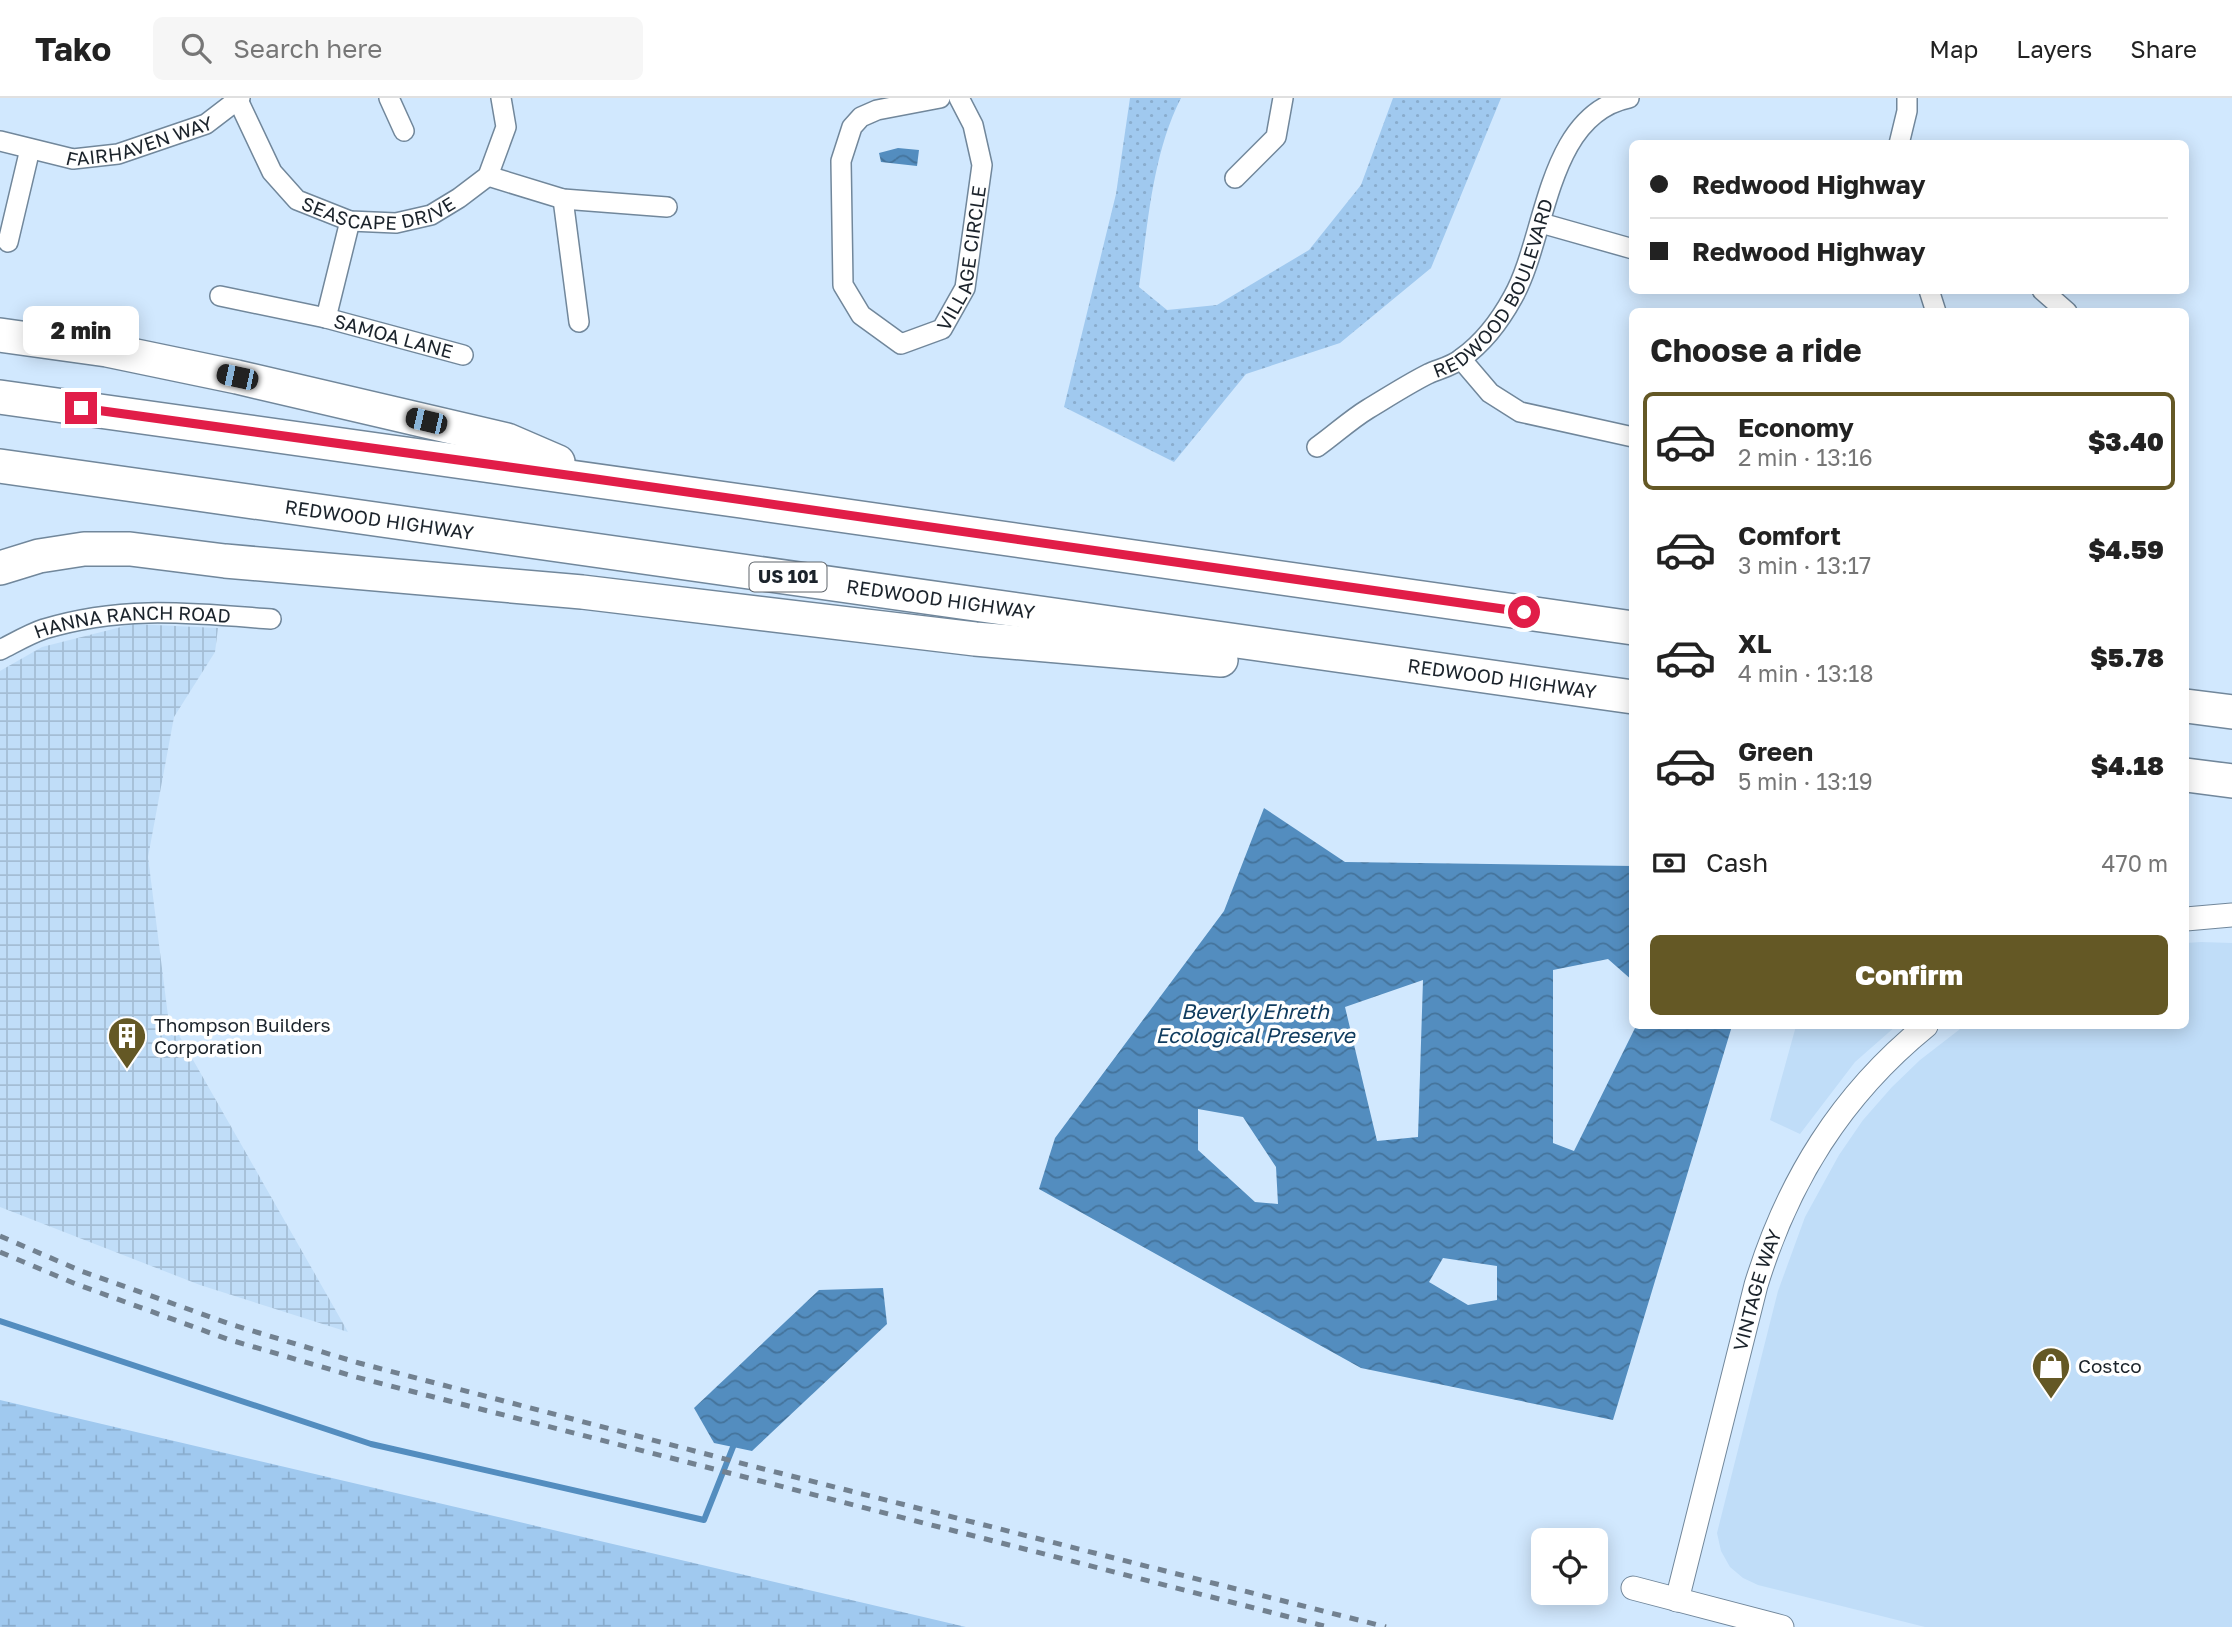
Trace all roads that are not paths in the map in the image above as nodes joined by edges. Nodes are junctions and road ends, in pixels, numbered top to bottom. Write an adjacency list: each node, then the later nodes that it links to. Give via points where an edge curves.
1 (238, 98): 12 (street, FAIRHAVEN WAY, via 206,124 118,154 73,159); 17 (street, SEASCAPE DRIVE, via 272,172 297,200)
2 (389, 98): 9 (street)
3 (501, 98): 13 (street, via 506,127)
4 (940, 98): 5 (street, VILLAGE CIRCLE, via 861,117 852,127 841,161 843,285 861,315 901,344 942,329 965,288 982,164 973,125)
5 (959, 98)
6 (1283, 98): 14 (street, via 1276,137)
7 (1629, 98): 18 (street, REDWOOD BOULEVARD, via 1592,117 1570,143 1555,173)
8 (1908, 98): 10 (street)
9 (404, 131)
10 (1900, 140)
11 (0, 141): 12 (street, FAIRHAVEN WAY)
12 (30, 149): 19 (street)
13 (488, 176): 15 (street); 17 (street, SEASCAPE DRIVE, via 432,215 396,223)
14 (1235, 178)
15 (562, 199): 16 (street); 25 (street)
16 (667, 207)
17 (350, 221): 24 (street, SAMOA LANE)
18 (1541, 223): 20 (street); 28 (street, REDWOOD BOULEVARD, via 1514,295 1492,328)
19 (8, 242)
20 (1629, 248)
21 (2047, 294): 23 (street)
22 (220, 296): 24 (street, SAMOA LANE)
23 (2062, 308)
24 (326, 318): 27 (street, SAMOA LANE)
25 (579, 322)
26 (0, 335): 33 (highway, via 155,359 507,440)
27 (463, 355)
28 (1461, 359): 30 (street, via 1490,393 1520,412); 31 (street, REDWOOD BOULEVARD, via 1366,410)
29 (0, 397): 33 (highway)
30 (1629, 436)
31 (1317, 447)
32 (0, 466): 40 (highway, REDWOOD HIGHWAY / US 101)
33 (596, 479): 38 (highway)
34 (155, 554): 35 (highway, via 84,549); 36 (highway, via 66,565); 40 (highway, via 582,592 987,640)
35 (0, 568)
36 (0, 587)
37 (271, 618): 39 (street, HANNA RANCH ROAD, via 124,612 41,630)
38 (1629, 627)
39 (0, 650)
40 (1576, 689): 41 (highway, REDWOOD HIGHWAY / US 101)
41 (1629, 696)
42 (2189, 706): 43 (highway)
43 (2232, 712)
44 (2189, 775): 45 (highway)
45 (2232, 781)
46 (2232, 915): 47 (street)
47 (2193, 918): 48 (street)
48 (2232, 923)
49 (1923, 1029): 51 (street, VINTAGE WAY, via 1875,1071 1846,1107 1784,1207 1756,1285)
50 (1633, 1588): 51 (street)
51 (1677, 1600): 52 (street)
52 (1782, 1627)

